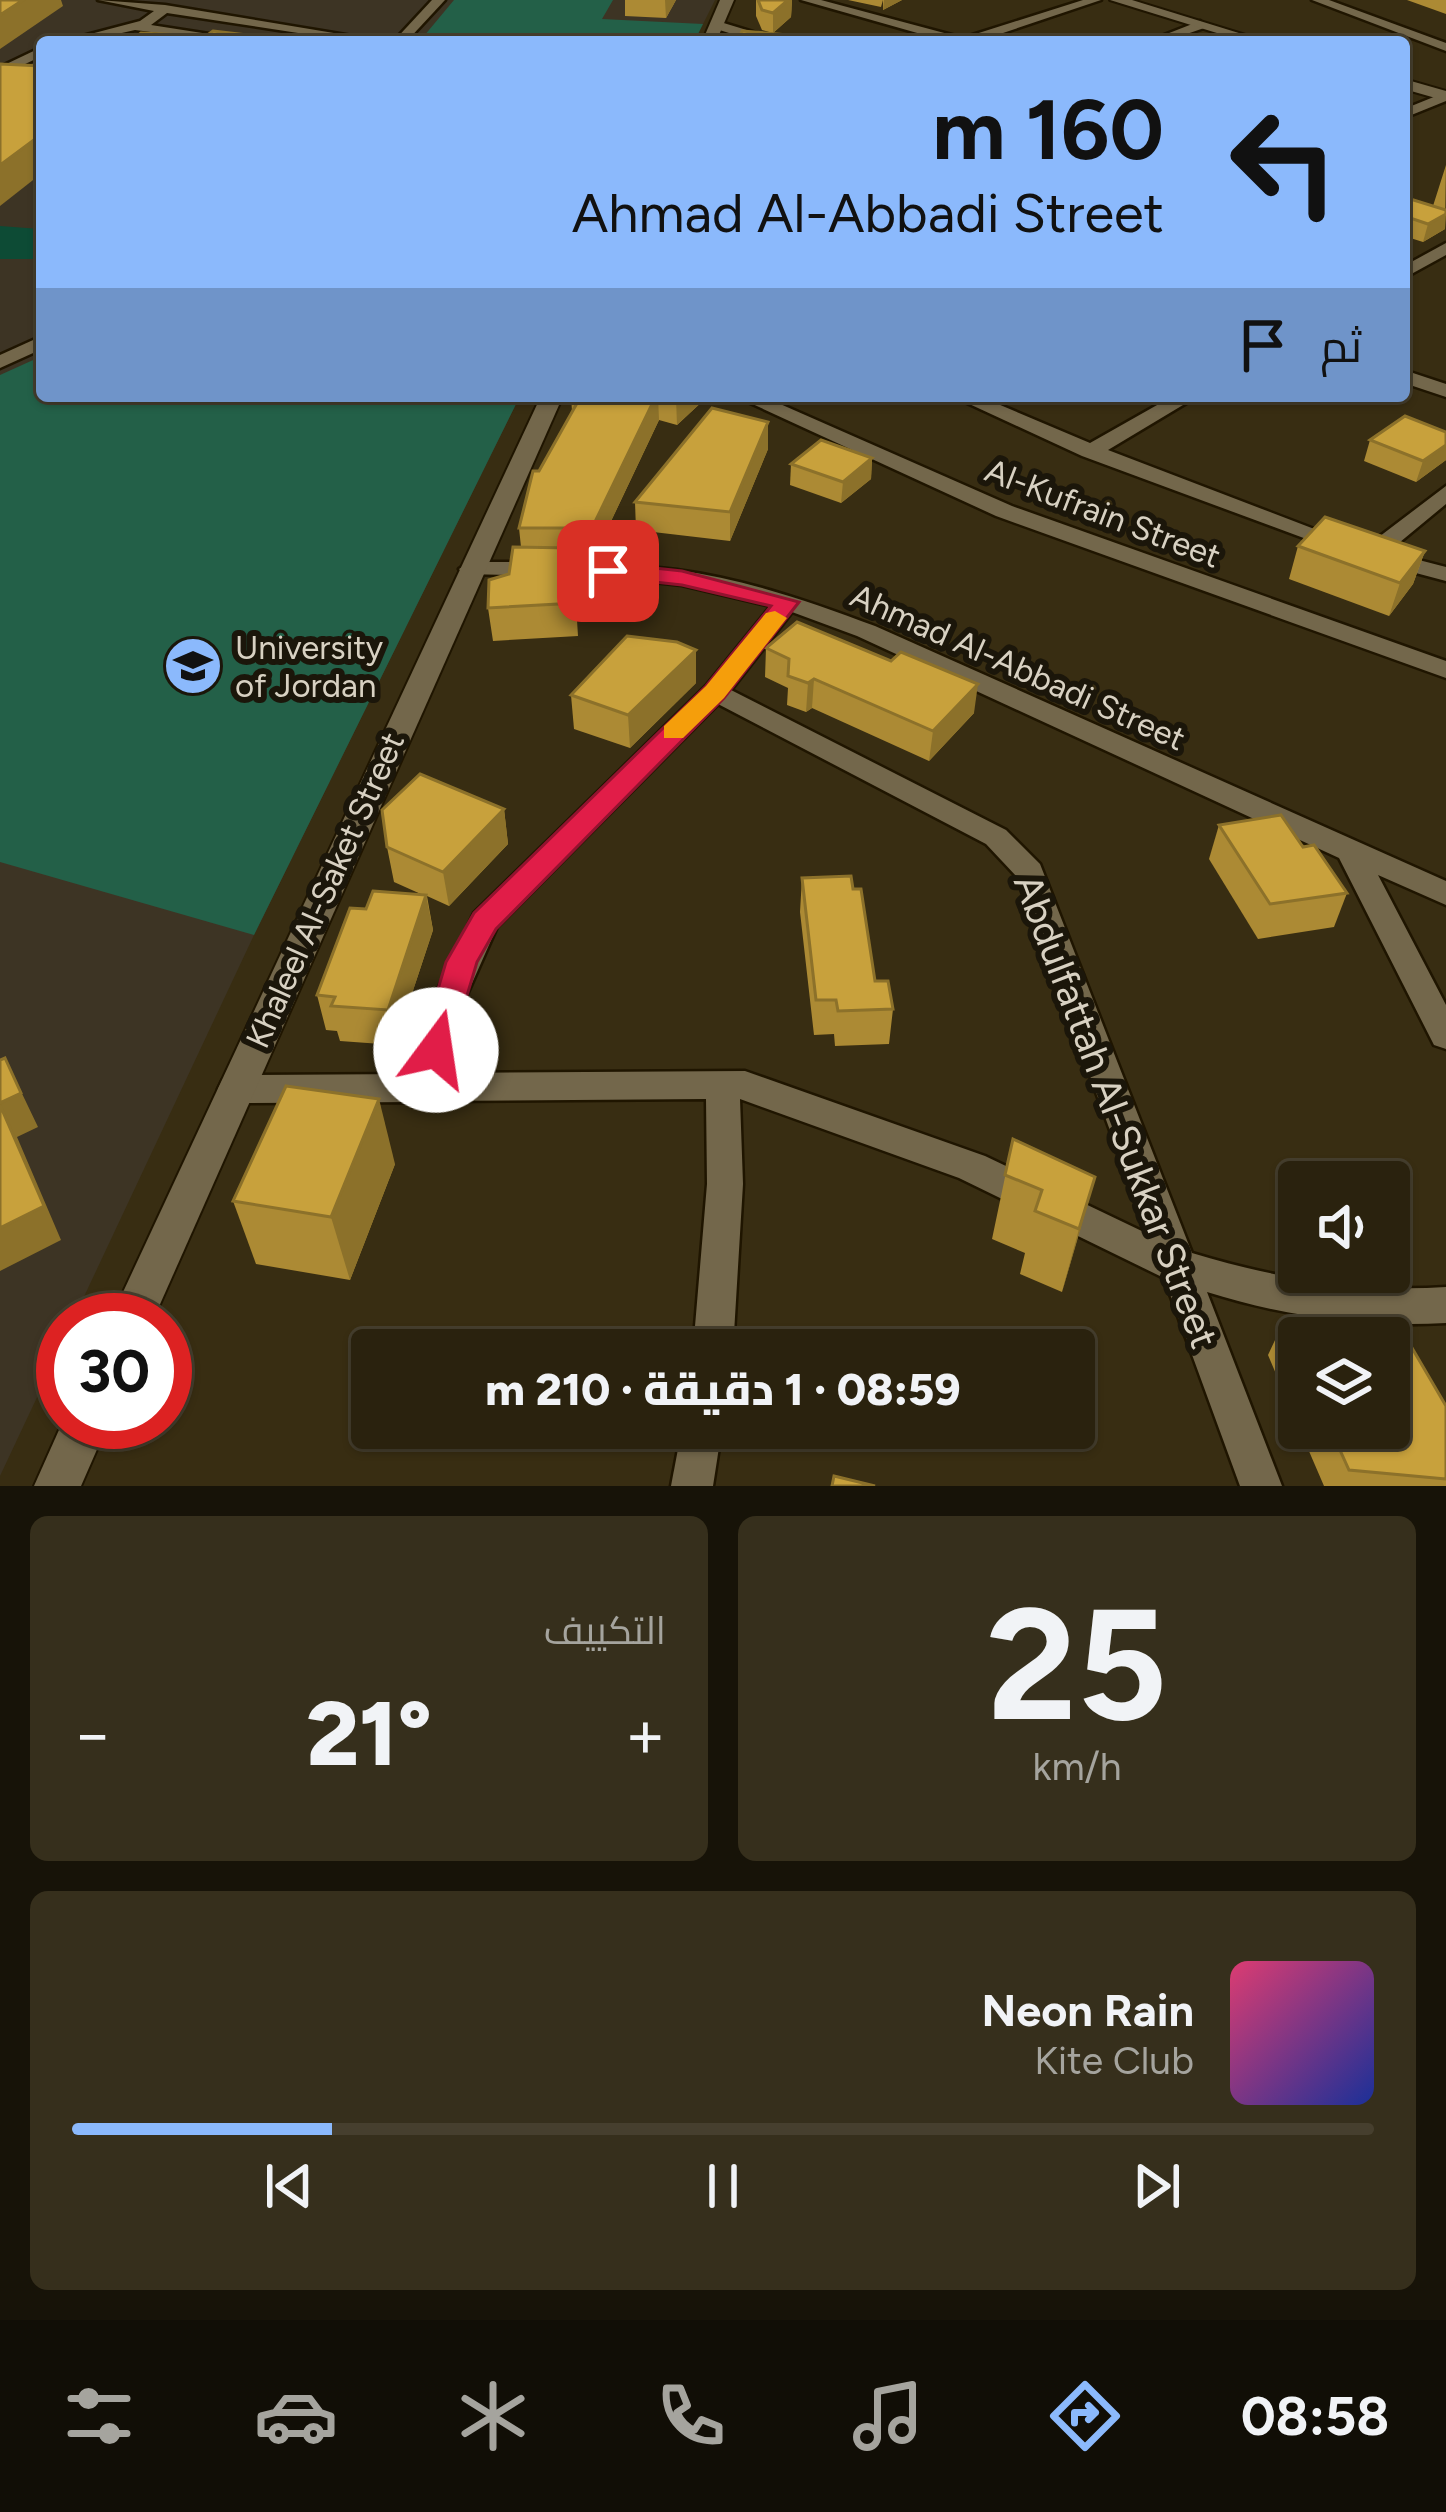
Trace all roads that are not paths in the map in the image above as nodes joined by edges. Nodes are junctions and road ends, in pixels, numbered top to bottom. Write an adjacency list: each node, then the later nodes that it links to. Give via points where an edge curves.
1 (104, 0): 8 (street)
2 (439, 0): 15 (street)
3 (727, 0): 11 (street)
4 (812, 0): 17 (street)
5 (1095, 0): 18 (street)
6 (1117, 0): 9 (street)
7 (1318, 0): 21 (street)
8 (165, 9): 10 (street); 14 (street)
9 (1200, 25): 19 (street); 20 (street)
10 (139, 26): 12 (street); 13 (street)
11 (713, 34): 16 (street)
12 (94, 36)
13 (202, 36)
14 (343, 36)
15 (405, 36)
16 (751, 36)
17 (941, 36)
18 (982, 36)
19 (1169, 36)
20 (1240, 36)
21 (1446, 47)
22 (36, 54): 23 (street)
23 (0, 72)
24 (1410, 86): 25 (street)
25 (1445, 96): 26 (street)
26 (1410, 111)
27 (1446, 248): 28 (street)
28 (1410, 269)
29 (36, 345): 30 (street)
30 (0, 362)
31 (1410, 378): 32 (street)
32 (1446, 391)
33 (549, 402): 40 (street, Khaleel Al-Saket Street)
34 (758, 402): 43 (street, Al-Kufrain Street, via 1017,517)
35 (976, 402): 37 (street)
36 (1178, 402): 37 (street)
37 (1089, 452): 39 (street)
38 (1446, 494): 39 (street)
39 (1371, 554): 41 (street)
40 (471, 569): 42 (street, Ahmad Al-Abbadi Street, via 643,573); 49 (street, Khaleel Al-Saket Street)
41 (1446, 574)
42 (787, 602): 44 (street); 45 (street, Ahmad Al-Abbadi Street)
43 (1446, 670)
44 (715, 692): 50 (street, via 485,921 446,1008); 51 (street, Abdulfattah Al-Sukkar Street, via 1014,850 1030,872)
45 (1352, 854): 46 (street, Ahmad Al-Abbadi Street); 47 (street)
46 (1446, 894)
47 (1446, 1036)
48 (723, 1082): 50 (street); 51 (street, via 765,1089 972,1167); 54 (street)
49 (235, 1089): 50 (street); 52 (street, Khaleel Al-Saket Street)
50 (427, 1091)
51 (1174, 1264): 53 (street, via 1283,1294); 59 (street, Abdulfattah Al-Sukkar Street)
52 (143, 1293)
53 (1446, 1305)
54 (714, 1329)
55 (74, 1449): 57 (street)
56 (698, 1449): 58 (street)
57 (57, 1486)
58 (692, 1486)
59 (1261, 1486)

